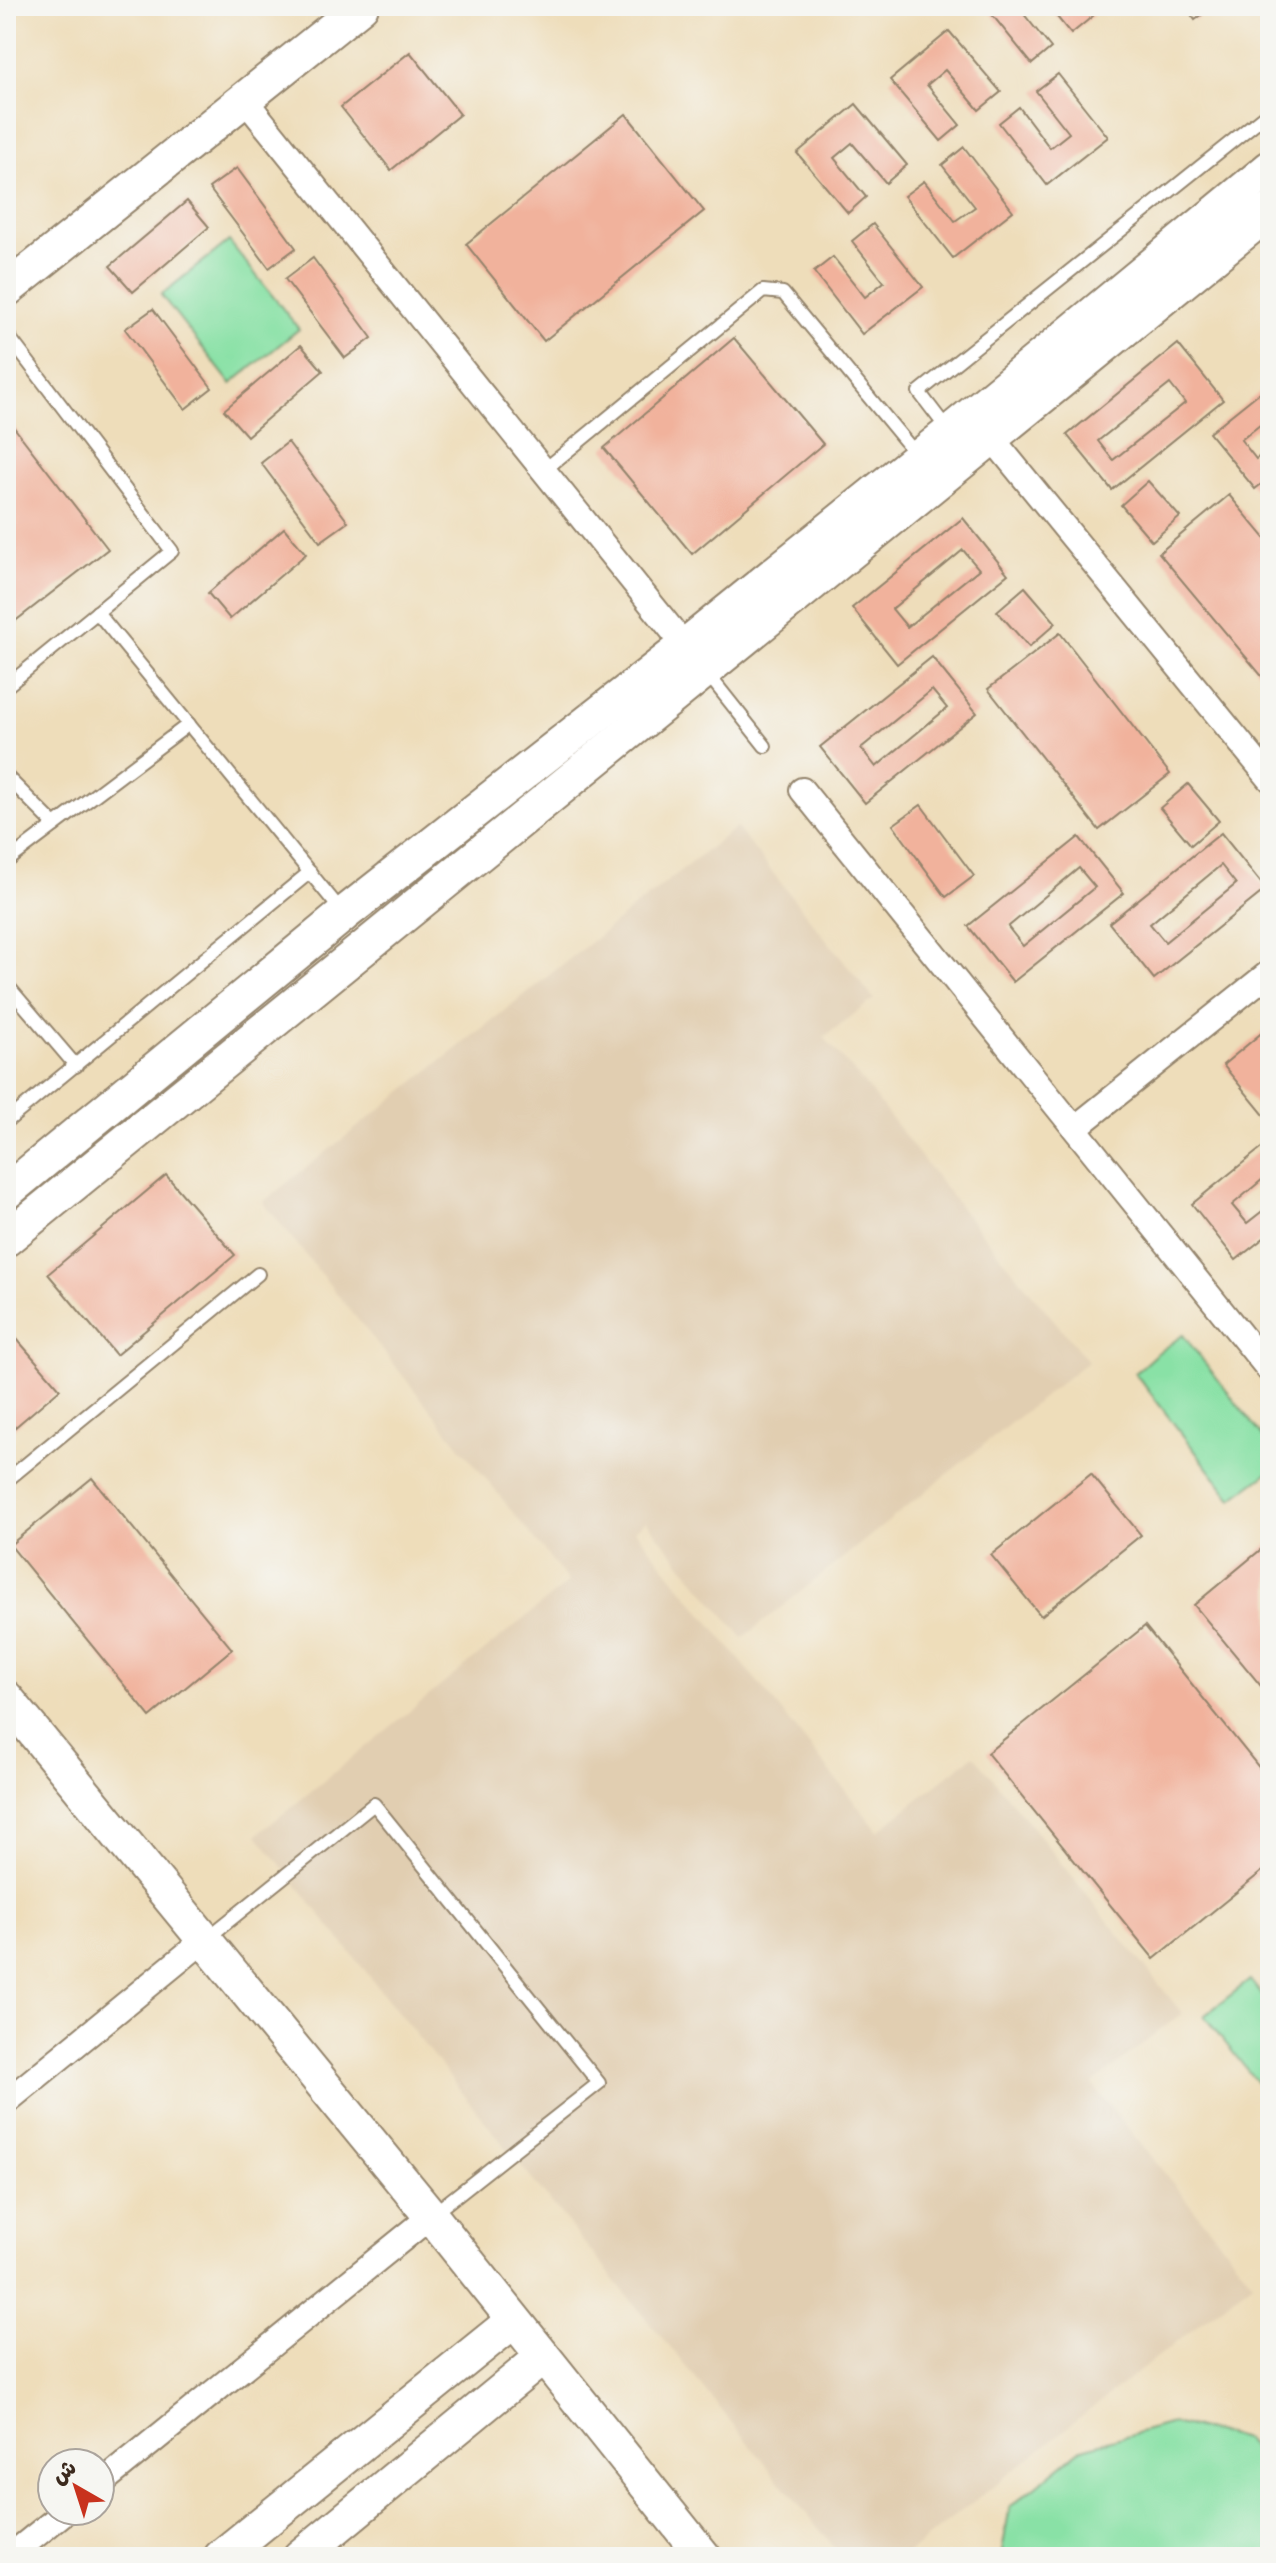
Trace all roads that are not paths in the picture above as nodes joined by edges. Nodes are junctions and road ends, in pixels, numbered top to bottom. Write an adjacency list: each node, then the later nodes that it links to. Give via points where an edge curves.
1 (361, 6): 2 (street)
2 (245, 100): 7 (street); 12 (street)
3 (1270, 111): 9 (lane, via 919,392)
4 (1270, 168): 5 (street)
5 (1258, 207): 6 (street)
6 (1210, 239): 9 (street); 10 (street)
7 (6, 290)
8 (6, 333): 13 (lane, via 172,551)
9 (949, 433): 11 (street)
10 (991, 437): 11 (street); 19 (street)
11 (928, 469): 12 (lane, via 783,293 763,291); 14 (street)
12 (543, 471): 14 (street)
13 (97, 612): 15 (lane); 16 (lane)
14 (695, 658): 17 (lane); 24 (street); 25 (street)
15 (6, 682)
16 (189, 724): 21 (lane); 23 (lane)
17 (765, 746)
18 (6, 776): 21 (lane)
19 (1270, 779)
20 (802, 790): 32 (street)
21 (55, 825): 22 (lane)
22 (6, 862)
23 (310, 872): 26 (lane); 30 (lane)
24 (387, 880): 25 (street); 26 (street)
25 (411, 911): 27 (street)
26 (344, 914): 27 (street); 33 (street)
27 (369, 945): 34 (street)
28 (1270, 972): 32 (street)
29 (6, 984): 30 (lane)
30 (76, 1066): 31 (lane)
31 (6, 1122)
32 (1075, 1128): 36 (street)
33 (6, 1192)
34 (6, 1239)
35 (258, 1274): 37 (lane)
36 (1270, 1371)
37 (6, 1481)
38 (6, 1698): 39 (street)
39 (204, 1940): 40 (street); 41 (street); 41 (lane, via 374,1804 599,2083)
40 (6, 2102)
41 (431, 2216): 42 (street); 44 (street)
42 (513, 2321): 43 (street); 47 (street)
43 (543, 2357): 48 (street); 49 (street)
44 (116, 2471)
45 (46, 2527): 46 (street)
46 (9, 2557)
47 (221, 2557)
48 (300, 2557)
49 (704, 2557)

